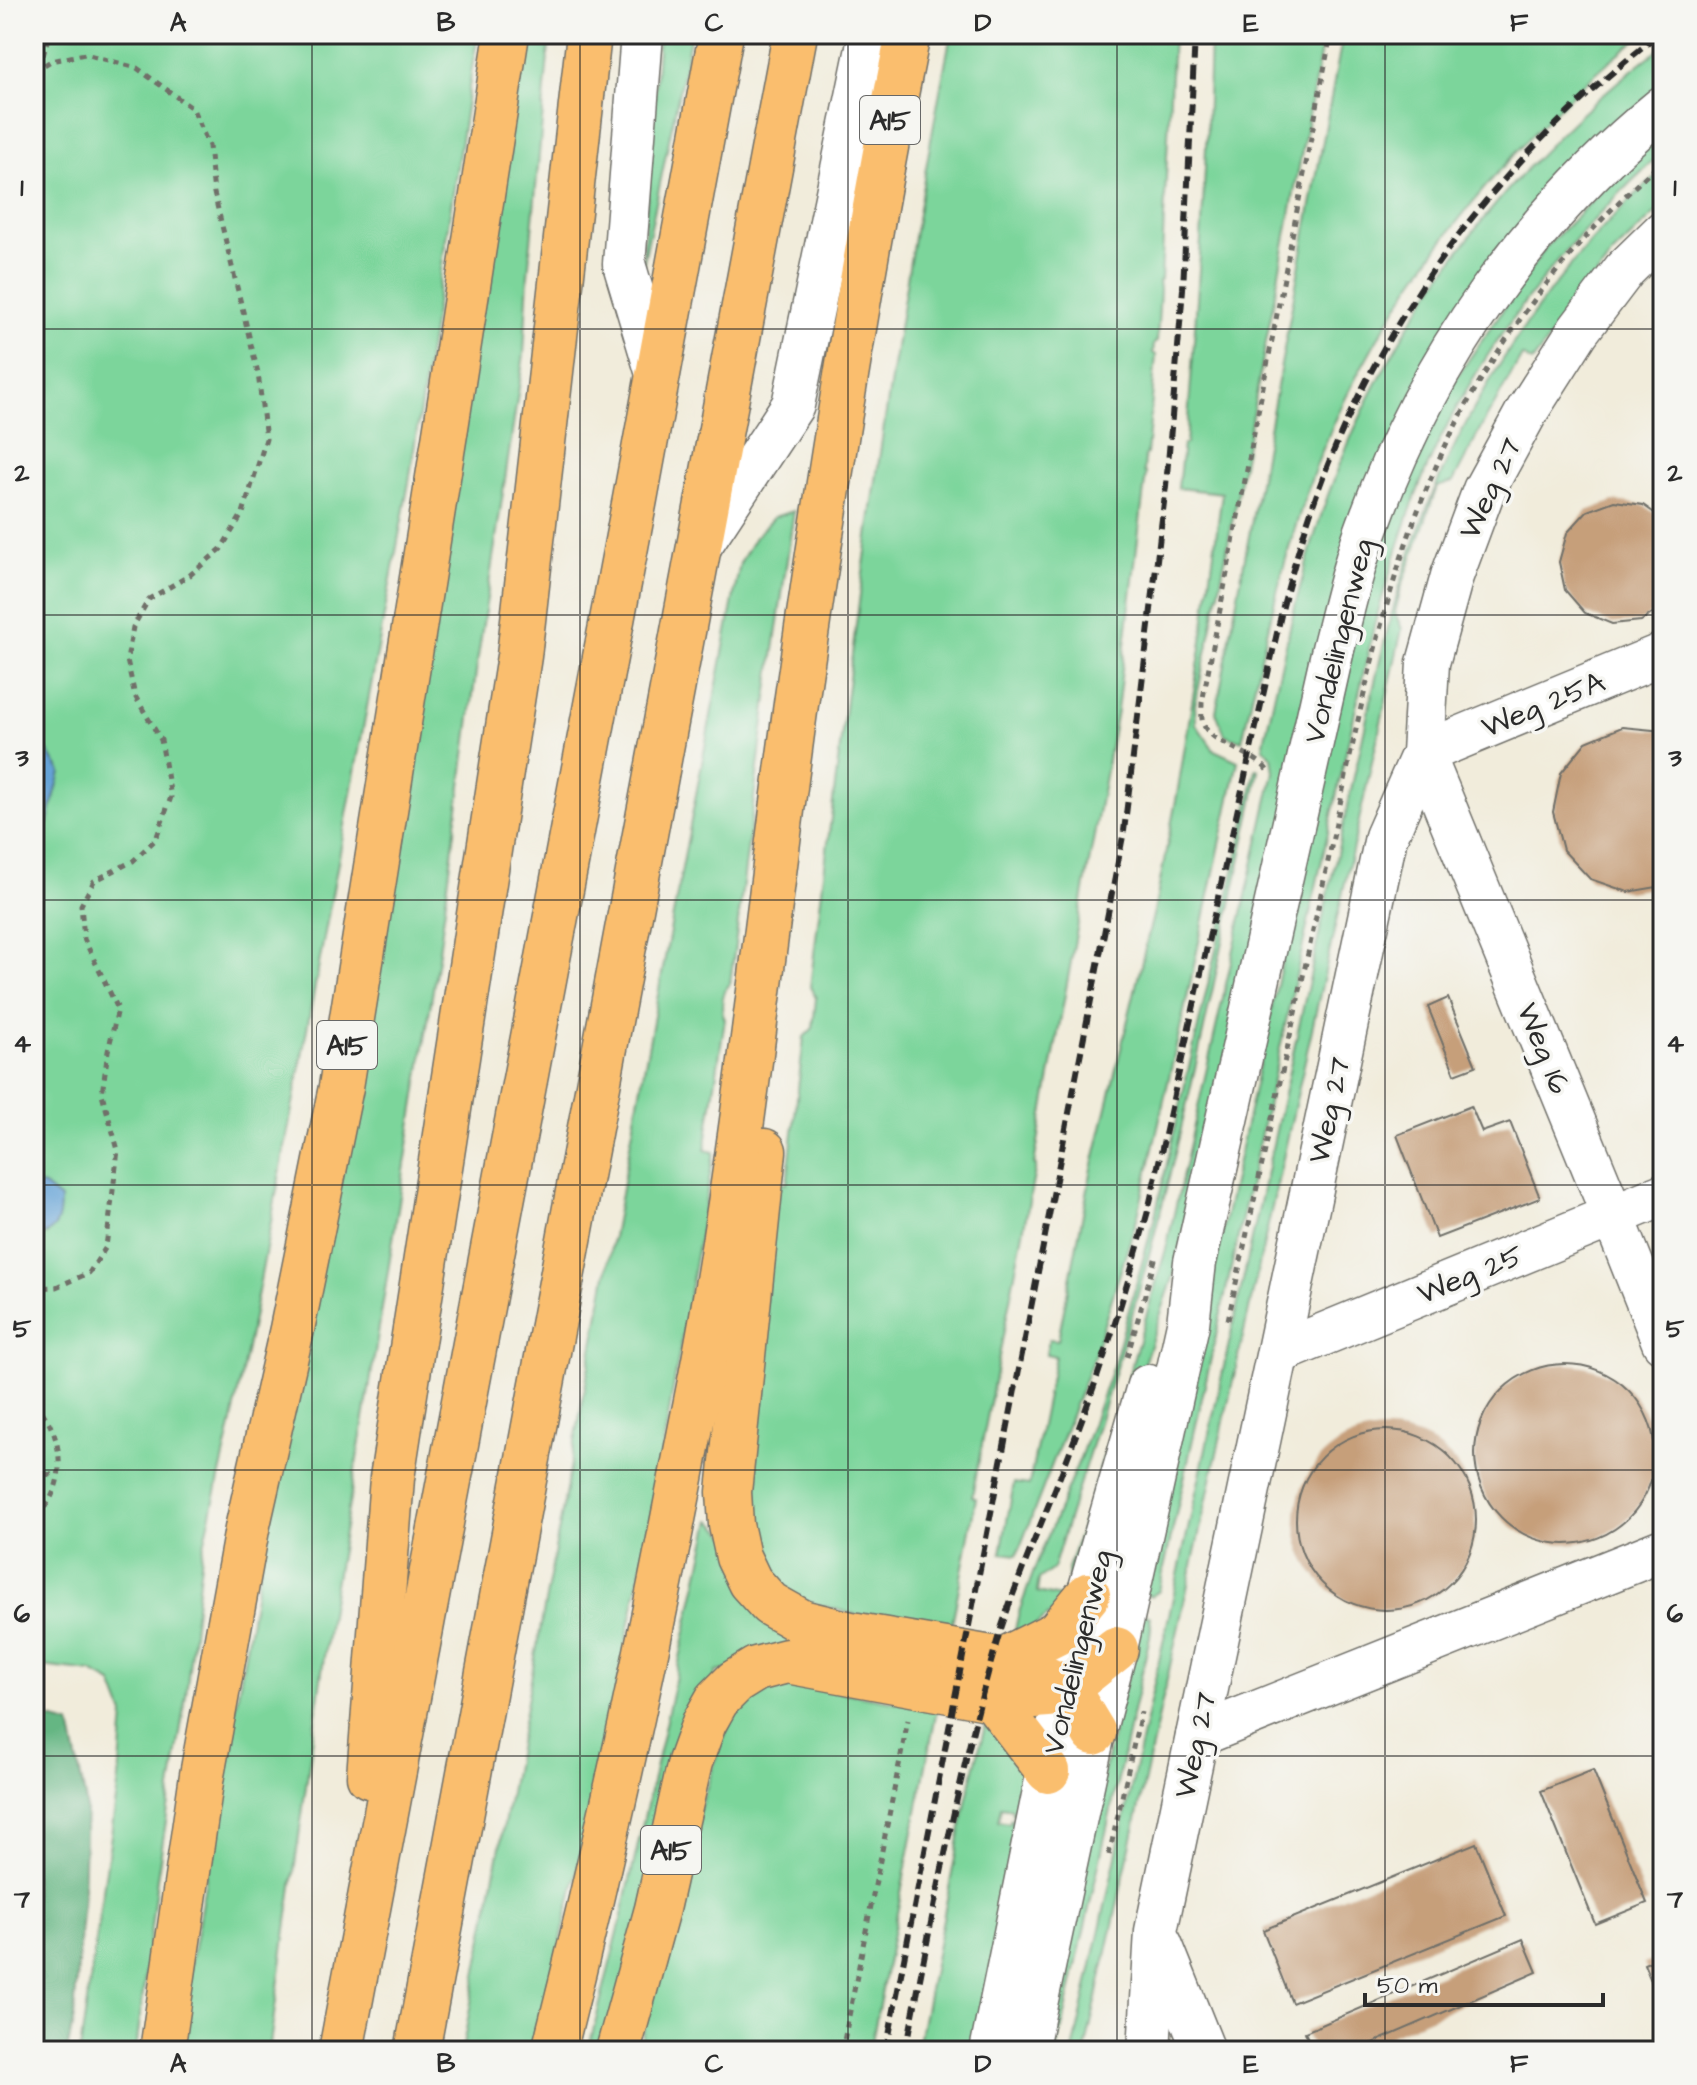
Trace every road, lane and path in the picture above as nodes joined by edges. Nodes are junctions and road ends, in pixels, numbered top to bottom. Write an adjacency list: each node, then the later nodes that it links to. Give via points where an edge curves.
1 (49, 34): 10 (path)
2 (507, 34): 41 (highway, A15, via 341,1087 247,1529 202,1775)
3 (589, 34): 40 (highway, via 519,656 392,1478)
4 (642, 34): 13 (street, via 624,264)
5 (721, 34): 13 (highway)
6 (795, 34): 14 (highway)
7 (870, 34): 14 (street, via 793,405)
8 (908, 34): 18 (highway, A15, via 874,205 796,706 757,1014)
9 (1331, 34): 17 (path, via 1202,703 1203,723 1211,735 1260,762)
10 (37, 69): 22 (path, via 85,54 137,68 193,109 209,146 214,193 258,373 266,439 243,513 221,549 149,599 133,627 127,660 135,696 161,740 171,797 156,839 133,861 94,881 81,905 84,939 118,1009 102,1094 118,1150 106,1247 89,1273 56,1287)
11 (1663, 107): 21 (street, Vondelingenweg, via 1591,172 1520,252 1444,362 1384,483 1357,556)
12 (1663, 232): 16 (street, Weg 27, via 1625,269 1578,331 1484,490 1428,663)
13 (658, 377): 40 (highway)
14 (700, 546): 43 (highway)
15 (1663, 654): 16 (street, Weg 25A)
16 (1423, 753): 20 (street, Weg 16); 24 (street, Weg 27, via 1386,837)
17 (1267, 777)
18 (750, 1157): 33 (highway, A15, via 729,1492 738,1557 750,1582 770,1604 802,1622); 44 (highway, A15, via 712,1317 653,1623)
19 (1663, 1195): 20 (street, Weg 25)
20 (1613, 1216): 23 (street, Weg 16); 24 (street, Weg 25)
21 (1176, 1256): 25 (path); 31 (street, Vondelingenweg, via 1166,1321); 32 (street, Vondelingenweg, via 1188,1324)
22 (34, 1288)
23 (1663, 1342)
24 (1278, 1353): 37 (street, Weg 27)
25 (1124, 1365)
26 (34, 1403): 28 (path, via 55,1434)
27 (34, 1472): 28 (path)
28 (57, 1476): 29 (path)
29 (34, 1518)
30 (1663, 1550): 37 (street)
31 (1088, 1595): 33 (highway, via 1057,1633); 35 (street, Vondelingenweg)
32 (1116, 1649): 35 (highway, A15); 36 (street, Vondelingenweg)
33 (998, 1679): 34 (highway, A15); 35 (highway, A15, via 1048,1695); 38 (highway)
34 (915, 1684): 45 (highway, A15, via 787,1661 756,1669 717,1700 690,1762); 46 (path)
35 (1067, 1688): 36 (highway); 38 (street, Vondelingenweg)
36 (1094, 1733): 48 (street, Vondelingenweg)
37 (1197, 1736): 39 (street, Weg 27)
38 (1048, 1771): 47 (street, Vondelingenweg)
39 (1156, 1931): 49 (street, Weg 27); 50 (street)
40 (352, 1994): 42 (highway)
41 (162, 2051)
42 (341, 2051)
43 (417, 2051)
44 (554, 2051)
45 (618, 2051)
46 (842, 2051)
47 (991, 2051)
48 (1026, 2051)
49 (1149, 2051)
50 (1204, 2051)

